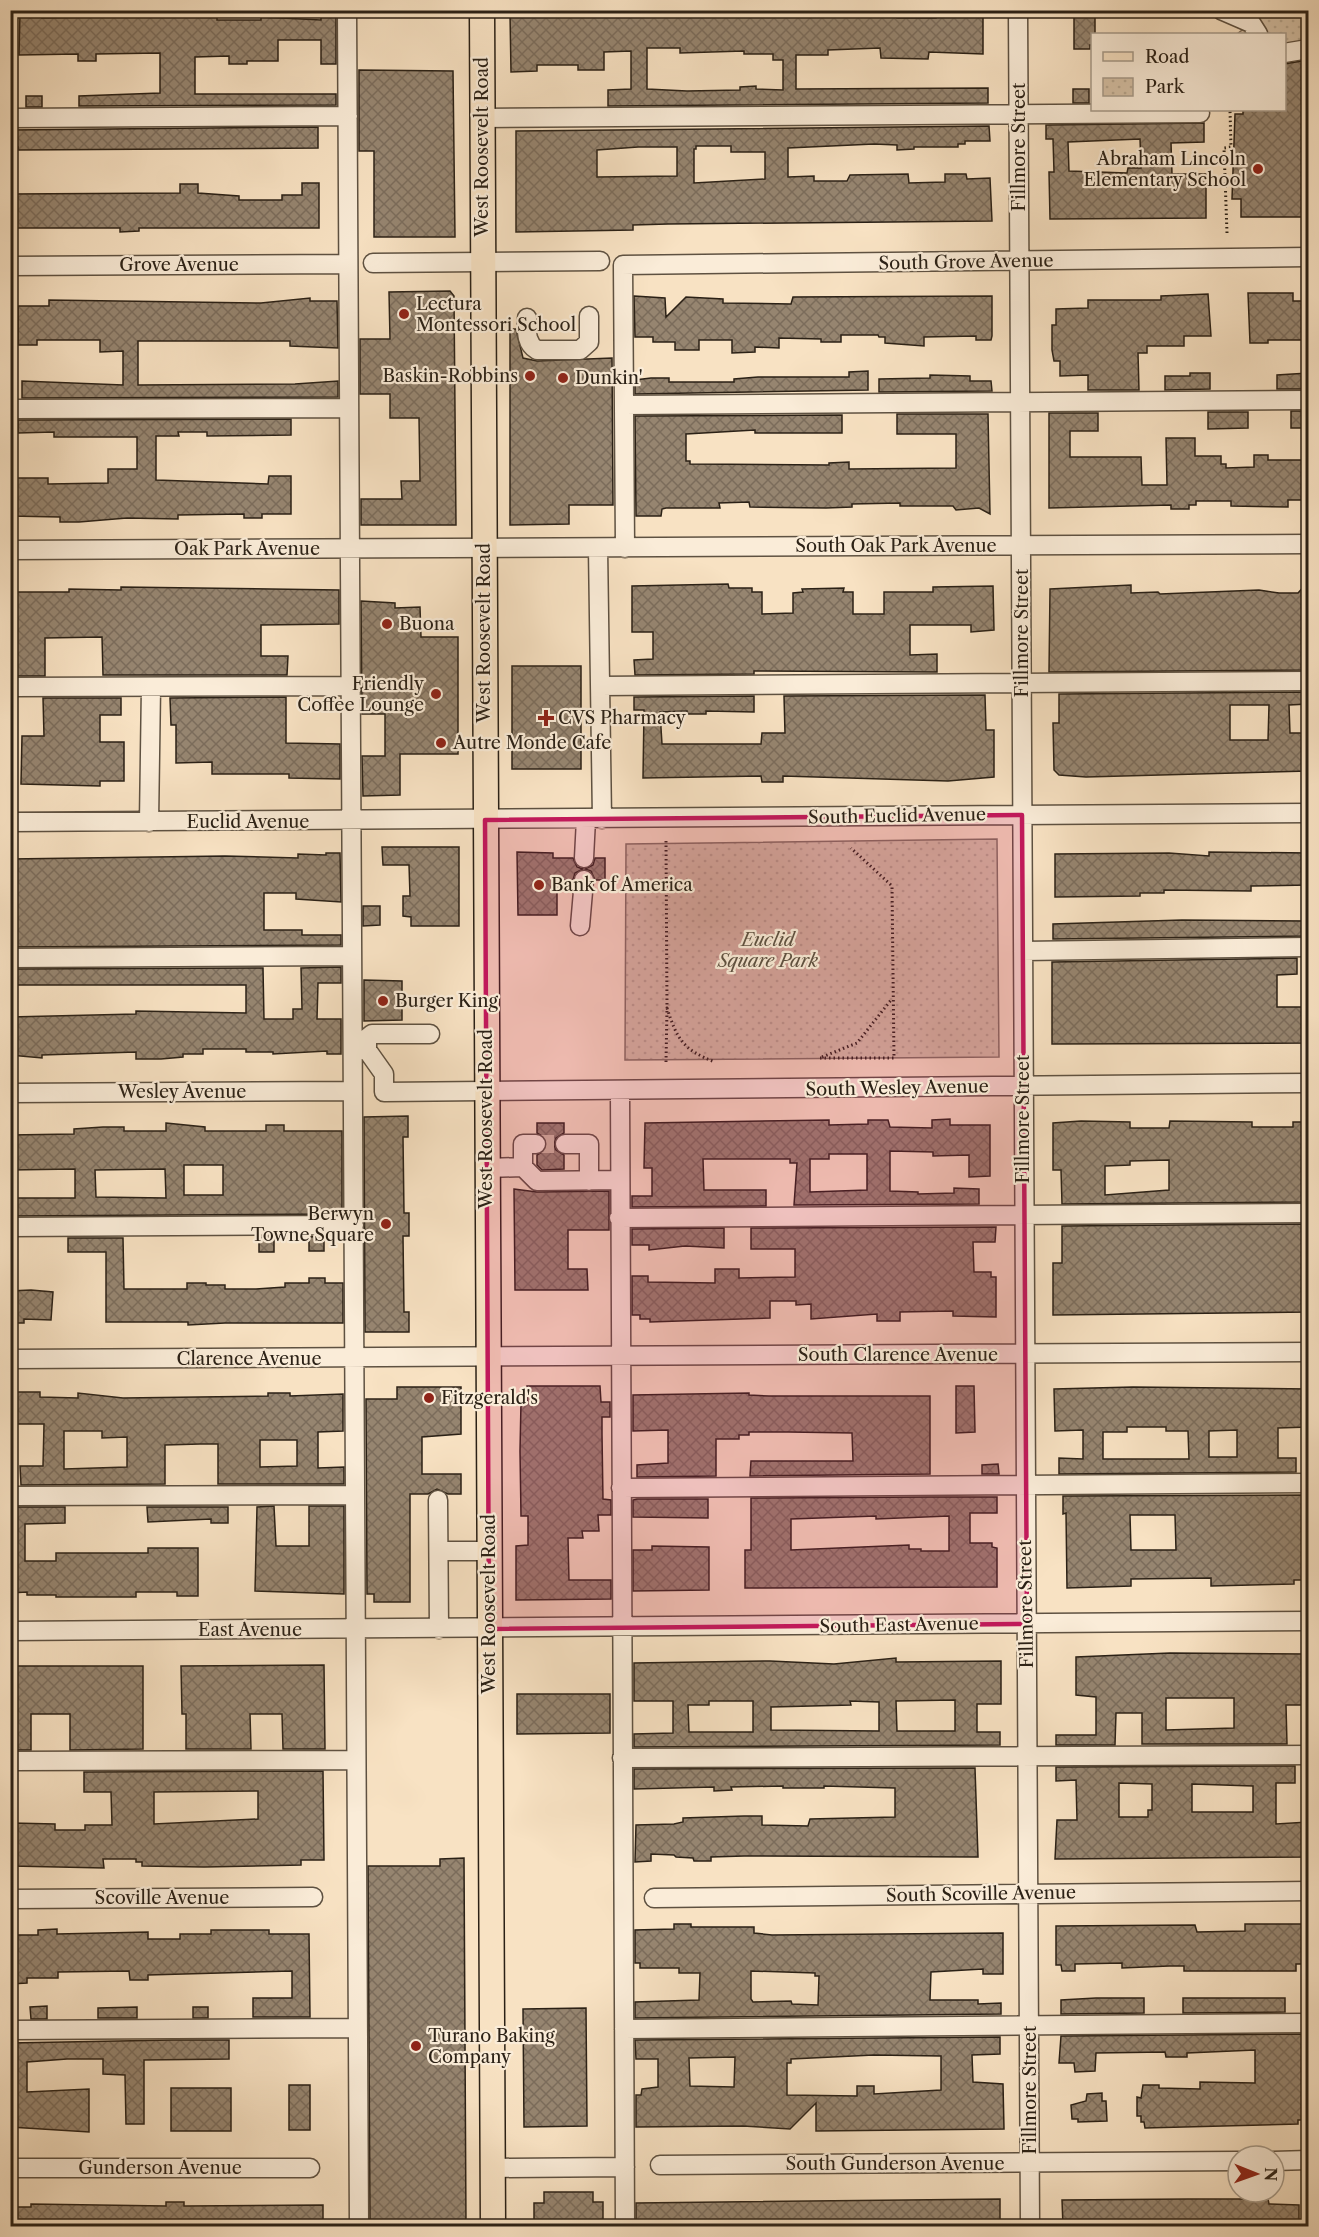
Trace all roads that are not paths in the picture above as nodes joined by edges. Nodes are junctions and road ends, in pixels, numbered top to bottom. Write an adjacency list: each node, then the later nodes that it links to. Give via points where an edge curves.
1 (347, 10): 10 (street)
2 (482, 10): 12 (main road, West Roosevelt Road)
3 (1018, 10): 9 (street, Fillmore Street)
4 (1221, 10): 5 (street, via 1251,23)
5 (1257, 33)
6 (1308, 49): 7 (street)
7 (1286, 53)
8 (1200, 113): 9 (street)
9 (1019, 114): 12 (street); 15 (street, Fillmore Street)
10 (348, 116): 11 (street); 18 (street)
11 (10, 118)
12 (482, 118): 16 (main road, West Roosevelt Road)
13 (1308, 257): 15 (street, South Grove Avenue)
14 (600, 261): 16 (street)
15 (1020, 261): 23 (street, Fillmore Street); 24 (street, South Grove Avenue, via 622,265)
16 (483, 262): 17 (street); 32 (main road, West Roosevelt Road)
17 (373, 263)
18 (348, 264): 19 (street, Grove Avenue); 25 (street)
19 (10, 266)
20 (589, 316): 21 (street, via 589,342 579,350 532,347)
21 (527, 318)
22 (1308, 400): 23 (street)
23 (1021, 402): 24 (street); 28 (street, Fillmore Street)
24 (624, 405): 30 (street)
25 (350, 408): 26 (street); 31 (street)
26 (10, 409)
27 (1308, 544): 28 (street, South Oak Park Avenue)
28 (1022, 546): 30 (street, South Oak Park Avenue); 35 (street, Fillmore Street)
29 (598, 548): 30 (street, South Oak Park Avenue); 32 (street, South Oak Park Avenue); 37 (street)
30 (625, 548)
31 (350, 549): 32 (street, Oak Park Avenue); 33 (street, Oak Park Avenue); 36 (street)
32 (484, 549): 43 (main road, West Roosevelt Road)
33 (10, 550)
34 (1308, 681): 35 (street)
35 (1022, 682): 37 (street); 41 (street, Fillmore Street)
36 (351, 686): 39 (street); 44 (street)
37 (600, 686): 42 (street)
38 (10, 687): 39 (street)
39 (151, 687): 46 (street)
40 (1308, 813): 41 (street, South Euclid Avenue)
41 (1022, 815): 42 (street, South Euclid Avenue); 51 (street, Fillmore Street)
42 (594, 819): 43 (street, South Euclid Avenue); 47 (street)
43 (485, 820): 44 (street, Euclid Avenue); 59 (main road, West Roosevelt Road)
44 (352, 821): 46 (street, Euclid Avenue); 52 (street)
45 (10, 822): 46 (street, Euclid Avenue)
46 (148, 822)
47 (584, 858)
48 (584, 880): 49 (street)
49 (580, 926)
50 (1308, 947): 51 (street)
51 (1023, 951): 56 (street, Fillmore Street)
52 (352, 956): 53 (street); 57 (street)
53 (10, 958)
54 (430, 1034): 59 (street, via 372,1034 367,1038 367,1050 384,1074 384,1092)
55 (1308, 1083): 56 (street, South Wesley Avenue)
56 (1023, 1086): 58 (street, South Wesley Avenue); 68 (street, Fillmore Street)
57 (353, 1091): 60 (street, Wesley Avenue); 70 (street)
58 (620, 1091): 59 (street, South Wesley Avenue); 65 (street)
59 (486, 1092): 64 (main road, West Roosevelt Road)
60 (10, 1093)
61 (537, 1144): 63 (street, via 523,1144)
62 (565, 1144): 66 (street, via 589,1144)
63 (524, 1167): 64 (street); 66 (street, via 537,1181)
64 (487, 1168): 75 (main road, West Roosevelt Road)
65 (620, 1180): 66 (street); 69 (street)
66 (589, 1181)
67 (1308, 1213): 68 (street)
68 (1023, 1215): 69 (street); 73 (street, Fillmore Street)
69 (619, 1218): 74 (street)
70 (354, 1225): 71 (street); 77 (street)
71 (10, 1227)
72 (1308, 1352): 73 (street, South Clarence Avenue)
73 (1024, 1354): 74 (street, South Clarence Avenue); 79 (street, Fillmore Street)
74 (620, 1357): 75 (street, South Clarence Avenue); 80 (street)
75 (488, 1358): 77 (street, Clarence Avenue); 85 (main road, West Roosevelt Road)
76 (10, 1359): 77 (street, Clarence Avenue)
77 (354, 1359): 81 (street)
78 (1308, 1484): 79 (street)
79 (1025, 1486): 80 (street); 87 (street, Fillmore Street)
80 (621, 1488): 88 (street)
81 (355, 1495): 82 (street); 89 (street)
82 (10, 1496)
83 (438, 1500): 84 (street)
84 (439, 1551): 85 (street); 90 (street)
85 (489, 1551): 91 (main road, West Roosevelt Road)
86 (1308, 1621): 87 (street, South East Avenue)
87 (1026, 1624): 88 (street, South East Avenue); 94 (street, Fillmore Street)
88 (622, 1628): 91 (street, South East Avenue); 95 (street)
89 (356, 1629): 90 (street, East Avenue); 92 (street, East Avenue); 96 (street)
90 (440, 1629): 91 (street, East Avenue)
91 (489, 1629): 116 (main road, West Roosevelt Road)
92 (10, 1631)
93 (1308, 1755): 94 (street)
94 (1028, 1756): 95 (street); 99 (street, Fillmore Street)
95 (622, 1758): 106 (street)
96 (357, 1760): 97 (street); 105 (street)
97 (10, 1761)
98 (1308, 1891): 99 (street, South Scoville Avenue)
99 (1029, 1894): 101 (street, South Scoville Avenue); 104 (street, Fillmore Street)
100 (313, 1897): 102 (street, Scoville Avenue)
101 (654, 1898)
102 (10, 1899)
103 (1308, 2023): 104 (street)
104 (1030, 2026): 106 (street); 111 (street, Fillmore Street)
105 (358, 2028): 107 (street); 117 (street)
106 (624, 2029): 113 (street)
107 (10, 2030)
108 (1308, 2160): 110 (street)
109 (1226, 2161): 111 (street, South Gunderson Avenue)
110 (1286, 2161)
111 (1030, 2164): 112 (street, South Gunderson Avenue); 120 (street, Fillmore Street)
112 (660, 2165)
113 (625, 2167): 116 (street); 119 (street)
114 (10, 2168): 115 (street, Gunderson Avenue)
115 (310, 2168)
116 (492, 2168): 118 (main road, West Roosevelt Road)
117 (359, 2226)
118 (492, 2226)
119 (625, 2226)
120 (1030, 2226)

